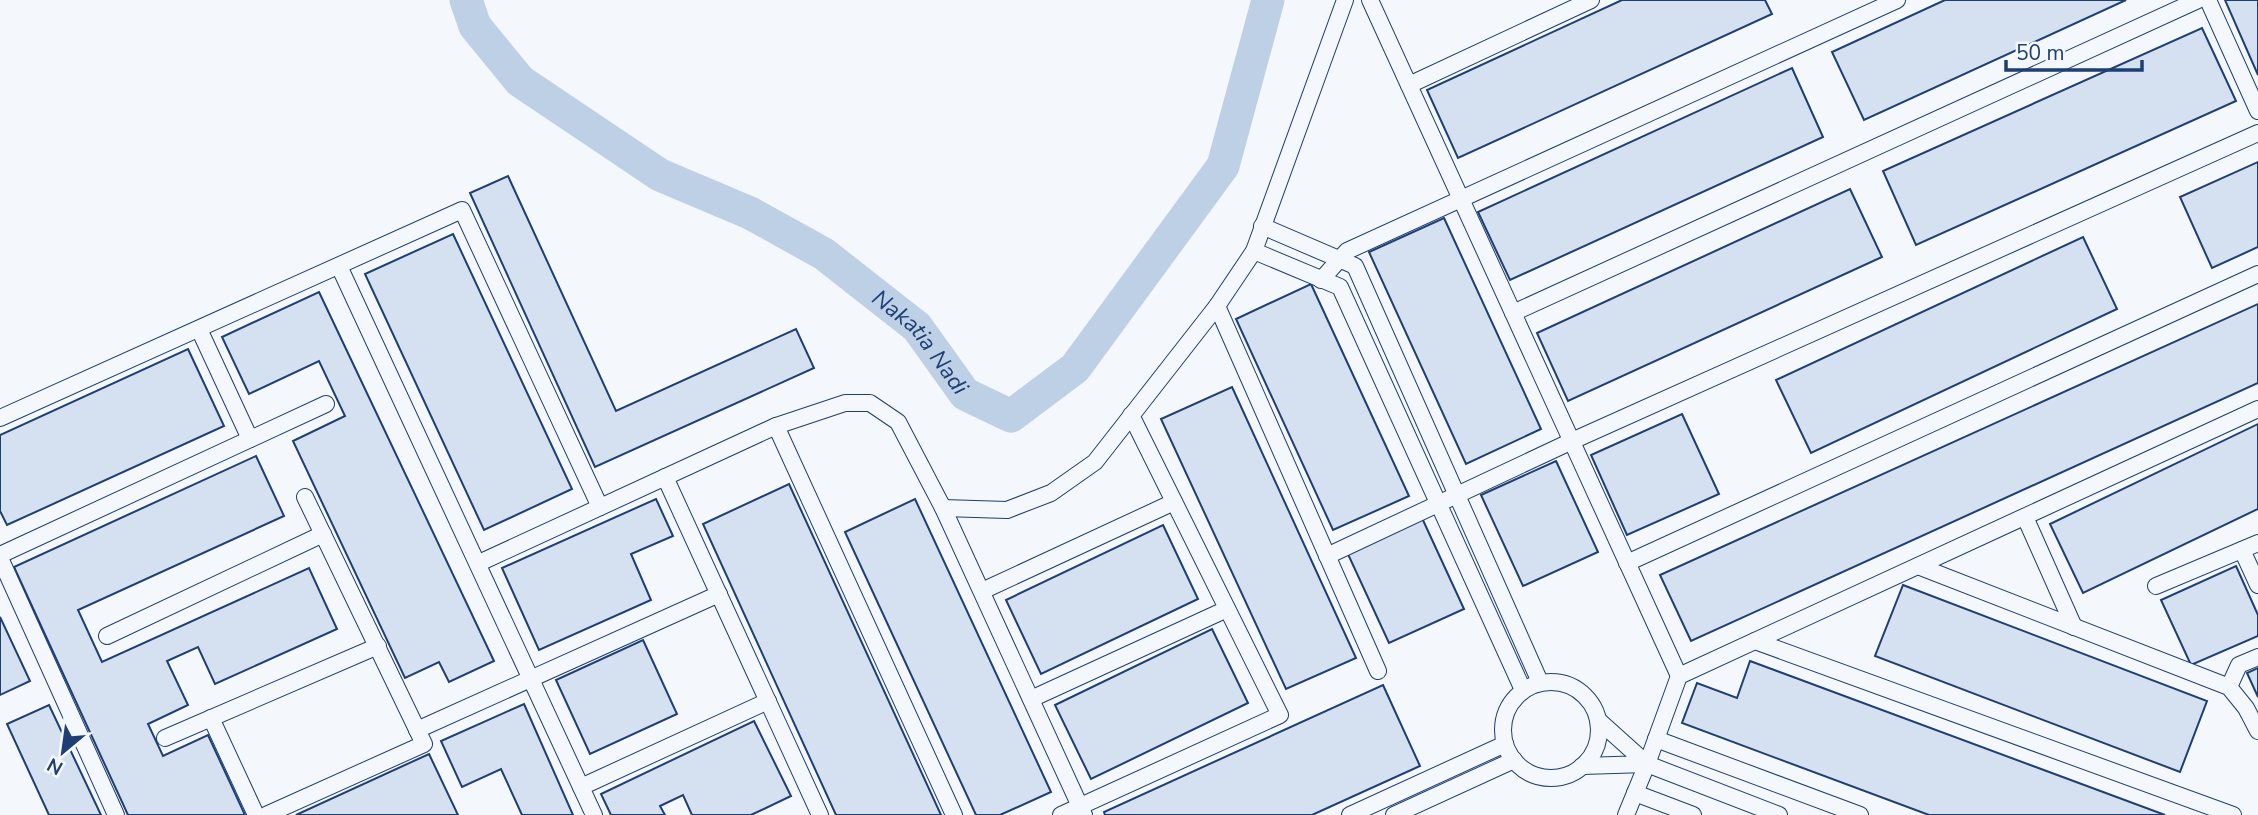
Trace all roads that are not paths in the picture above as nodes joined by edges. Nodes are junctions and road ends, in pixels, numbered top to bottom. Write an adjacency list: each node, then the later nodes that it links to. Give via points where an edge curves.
1 (1345, 0): 11 (street)
2 (1370, 0): 7 (street)
3 (1591, 0): 7 (street)
4 (1897, 0): 10 (street)
5 (2198, 0): 18 (street)
6 (2208, 0): 8 (street)
7 (1409, 85): 10 (street)
8 (2258, 111)
9 (2258, 133): 26 (street)
10 (1461, 199): 13 (street); 18 (street)
11 (1262, 226): 12 (street); 13 (street)
12 (1254, 251): 16 (street); 17 (street)
13 (1339, 258): 16 (street); 28 (street, via 1355,266)
14 (339, 266): 19 (street); 32 (street, via 462,211); 40 (street)
15 (2258, 274): 41 (street)
16 (1321, 279): 31 (street, via 1340,287)
17 (1217, 306): 22 (street); 38 (street)
18 (1513, 313): 26 (street)
19 (199, 329): 23 (street); 25 (street)
20 (326, 404): 25 (street)
21 (2258, 409): 34 (street)
22 (1131, 415): 30 (street); 33 (street, via 1095,461 1051,493 1007,510)
23 (0, 418)
24 (776, 426): 27 (street); 33 (street, via 845,403 870,403 898,422); 79 (street)
25 (250, 439): 39 (street)
26 (1572, 442): 28 (street); 41 (street)
27 (665, 477): 32 (street); 46 (street)
28 (1457, 495): 31 (street); 56 (street)
29 (304, 497): 35 (street)
30 (1174, 502): 45 (street); 47 (street)
31 (1438, 504): 38 (street); 58 (street)
32 (600, 507): 40 (street)
33 (943, 508): 45 (street)
34 (2025, 517): 42 (street); 48 (street)
35 (323, 534): 49 (street); 51 (street)
36 (2258, 543): 37 (street)
37 (2242, 550): 43 (street); 44 (street)
38 (1327, 556): 53 (street)
39 (0, 557): 74 (street)
40 (479, 563): 55 (street)
41 (1627, 563): 54 (street)
42 (1918, 566): 48 (street); 50 (street)
43 (2258, 585)
44 (2156, 586)
45 (982, 591): 59 (street)
46 (719, 594): 55 (street); 60 (street)
47 (1227, 609): 59 (street); 73 (street, via 1280,715)
48 (2074, 627): 57 (street)
49 (107, 636)
50 (1755, 641): 54 (street); 87 (street)
51 (378, 646): 61 (street); 63 (street)
52 (2258, 657): 57 (street, via 2239,665)
53 (1378, 671)
54 (1679, 676): 66 (street)
55 (531, 678): 63 (street); 71 (street)
56 (1540, 682): 58 (street); 62 (street, via 1559,682 1577,689)
57 (2229, 687): 64 (street)
58 (1523, 690): 67 (street, via 1510,703 1503,721)
59 (1031, 699): 73 (street)
60 (768, 701): 71 (street); 78 (street)
61 (211, 718): 65 (street); 75 (street)
62 (1598, 720): 69 (street); 70 (street, via 1598,738)
63 (417, 730): 76 (street, via 424,744)
64 (2258, 731)
65 (165, 738)
66 (1656, 739): 69 (street); 86 (street)
67 (1505, 744): 68 (street); 81 (street)
68 (1514, 760): 70 (street, via 1542,777 1561,777); 82 (street)
69 (1647, 764): 70 (street); 72 (street); 85 (street)
70 (1582, 766)
71 (581, 787): 77 (street)
72 (1635, 793): 83 (street); 84 (street)
73 (1082, 811): 80 (street)
74 (116, 815)
75 (256, 815)
76 (266, 815)
77 (594, 815)
78 (820, 815)
79 (954, 815)
80 (1061, 815)
81 (1350, 815)
82 (1394, 815)
83 (1626, 815)
84 (1693, 815)
85 (1779, 815)
86 (1860, 815)
87 (2233, 815)

